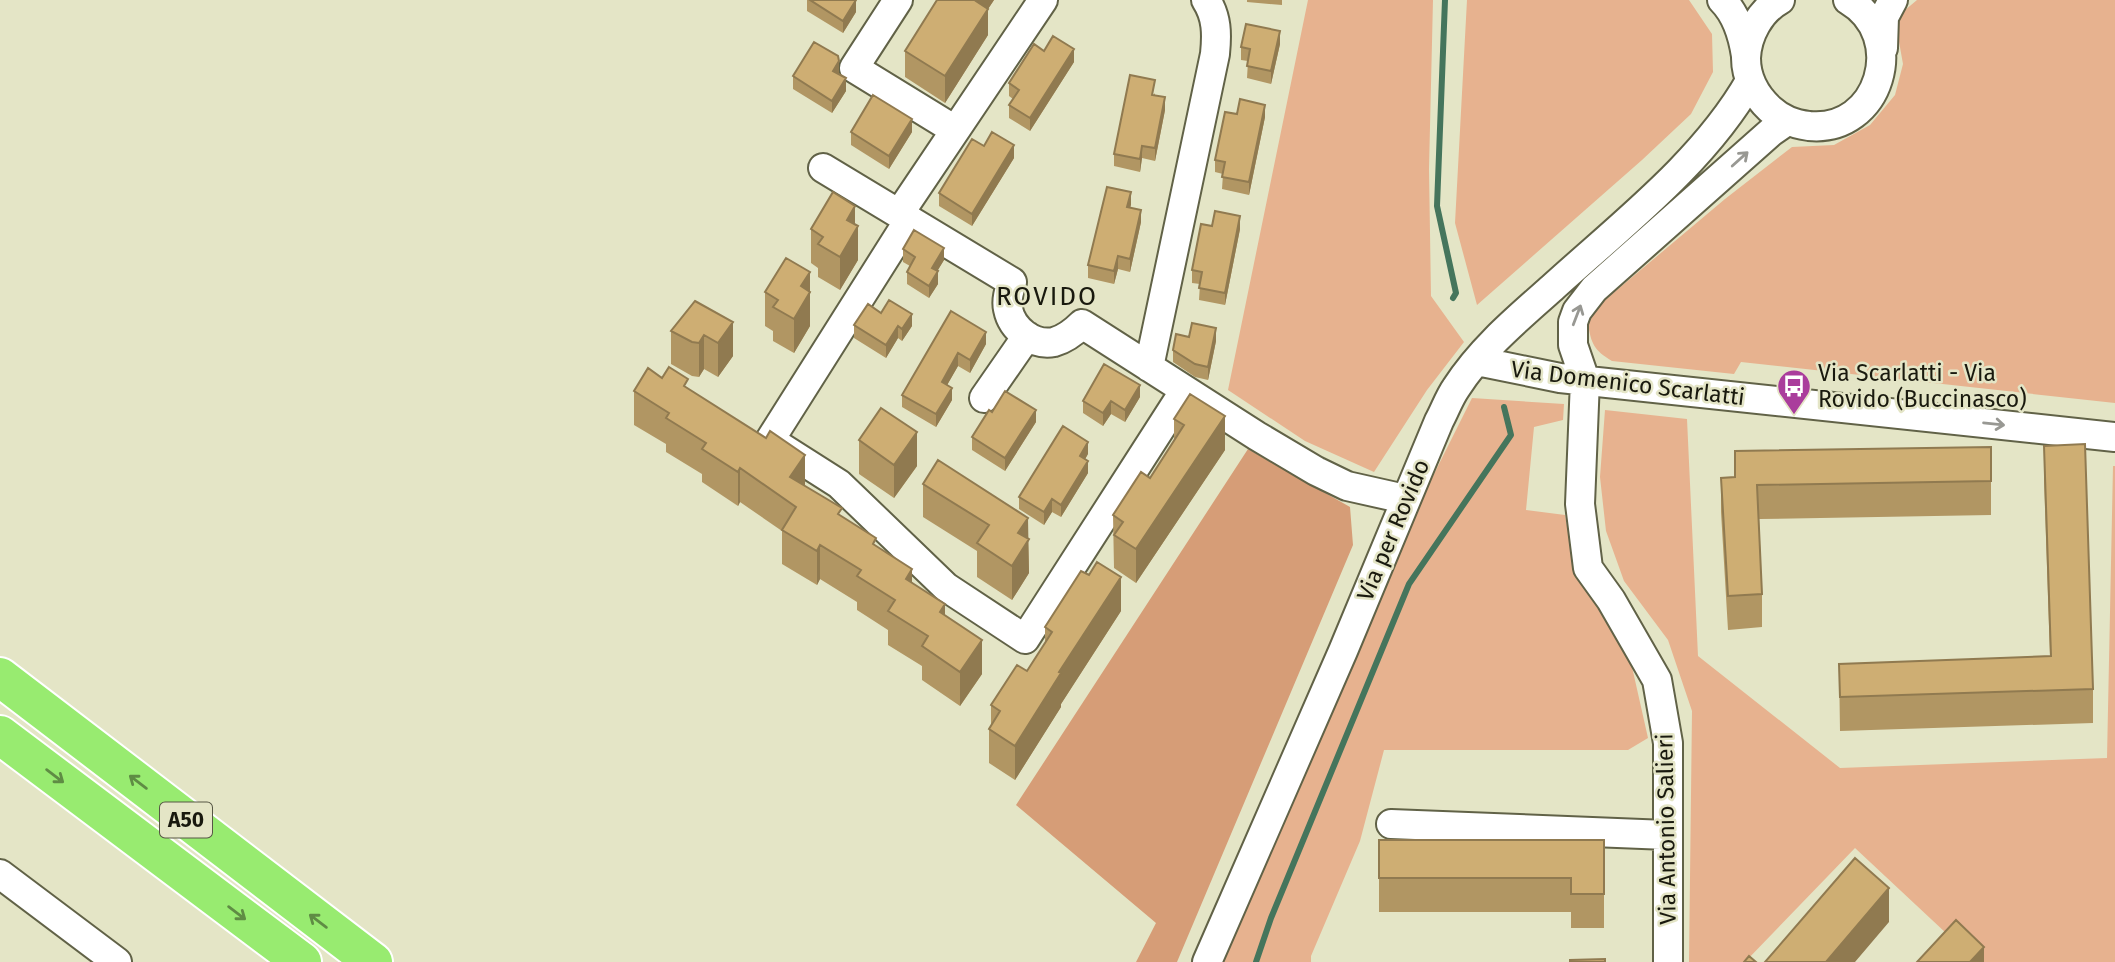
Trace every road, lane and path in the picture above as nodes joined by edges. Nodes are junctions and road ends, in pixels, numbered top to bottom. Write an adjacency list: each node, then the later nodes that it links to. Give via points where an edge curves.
1 (898, 0): 11 (street, via 854,68)
2 (1044, 0): 11 (street)
3 (1206, 0): 17 (street, via 1216,25 1215,54)
4 (1722, 0): 9 (street, via 1742,35)
5 (1780, 0): 9 (street, Via per Rovido, via 1759,18 1750,36)
6 (1848, 0): 8 (street, via 1870,19)
7 (1893, 0): 8 (street, via 1884,17)
8 (1882, 54): 10 (street, via 1875,89 1851,116 1816,126)
9 (1748, 68): 10 (street, via 1761,100); 13 (street, Via per Rovido, via 1731,112)
10 (1782, 118): 13 (street, Via per Rovido, via 1761,121); 18 (street, Via Antonio Salieri, one-way to 10, via 1573,335 1573,322 1582,303)
11 (955, 130): 14 (street)
12 (823, 168): 14 (street)
13 (1681, 170): 16 (street, Via per Rovido)
14 (904, 217): 15 (street, via 1012,282 1008,309 1016,327); 19 (street, via 759,433 839,484 946,587 1025,639)
15 (1027, 336): 17 (street, via 1054,342 1082,324); 20 (street)
16 (1476, 360): 18 (street, Via Domenico Scarlatti); 22 (street, Via per Rovido, via 1455,389)
17 (1149, 367): 19 (street)
18 (1585, 380): 21 (street, Via Domenico Scarlatti, one-way to 21); 26 (street, Via Antonio Salieri, via 1580,503 1588,568 1657,680 1668,743)
19 (1185, 390): 22 (street, via 1326,476 1354,489)
20 (984, 398)
21 (2115, 437)
22 (1405, 499): 31 (street, Via per Rovido)
23 (0, 677): 30 (highway, A50, one-way to 23)
24 (0, 736): 29 (highway, A50, one-way to 29)
25 (1391, 824): 26 (street)
26 (1667, 835): 32 (street, Via Antonio Salieri)
27 (0, 874): 28 (street)
28 (117, 962)
29 (302, 962)
30 (373, 962)
31 (1207, 962)
32 (1668, 962)

